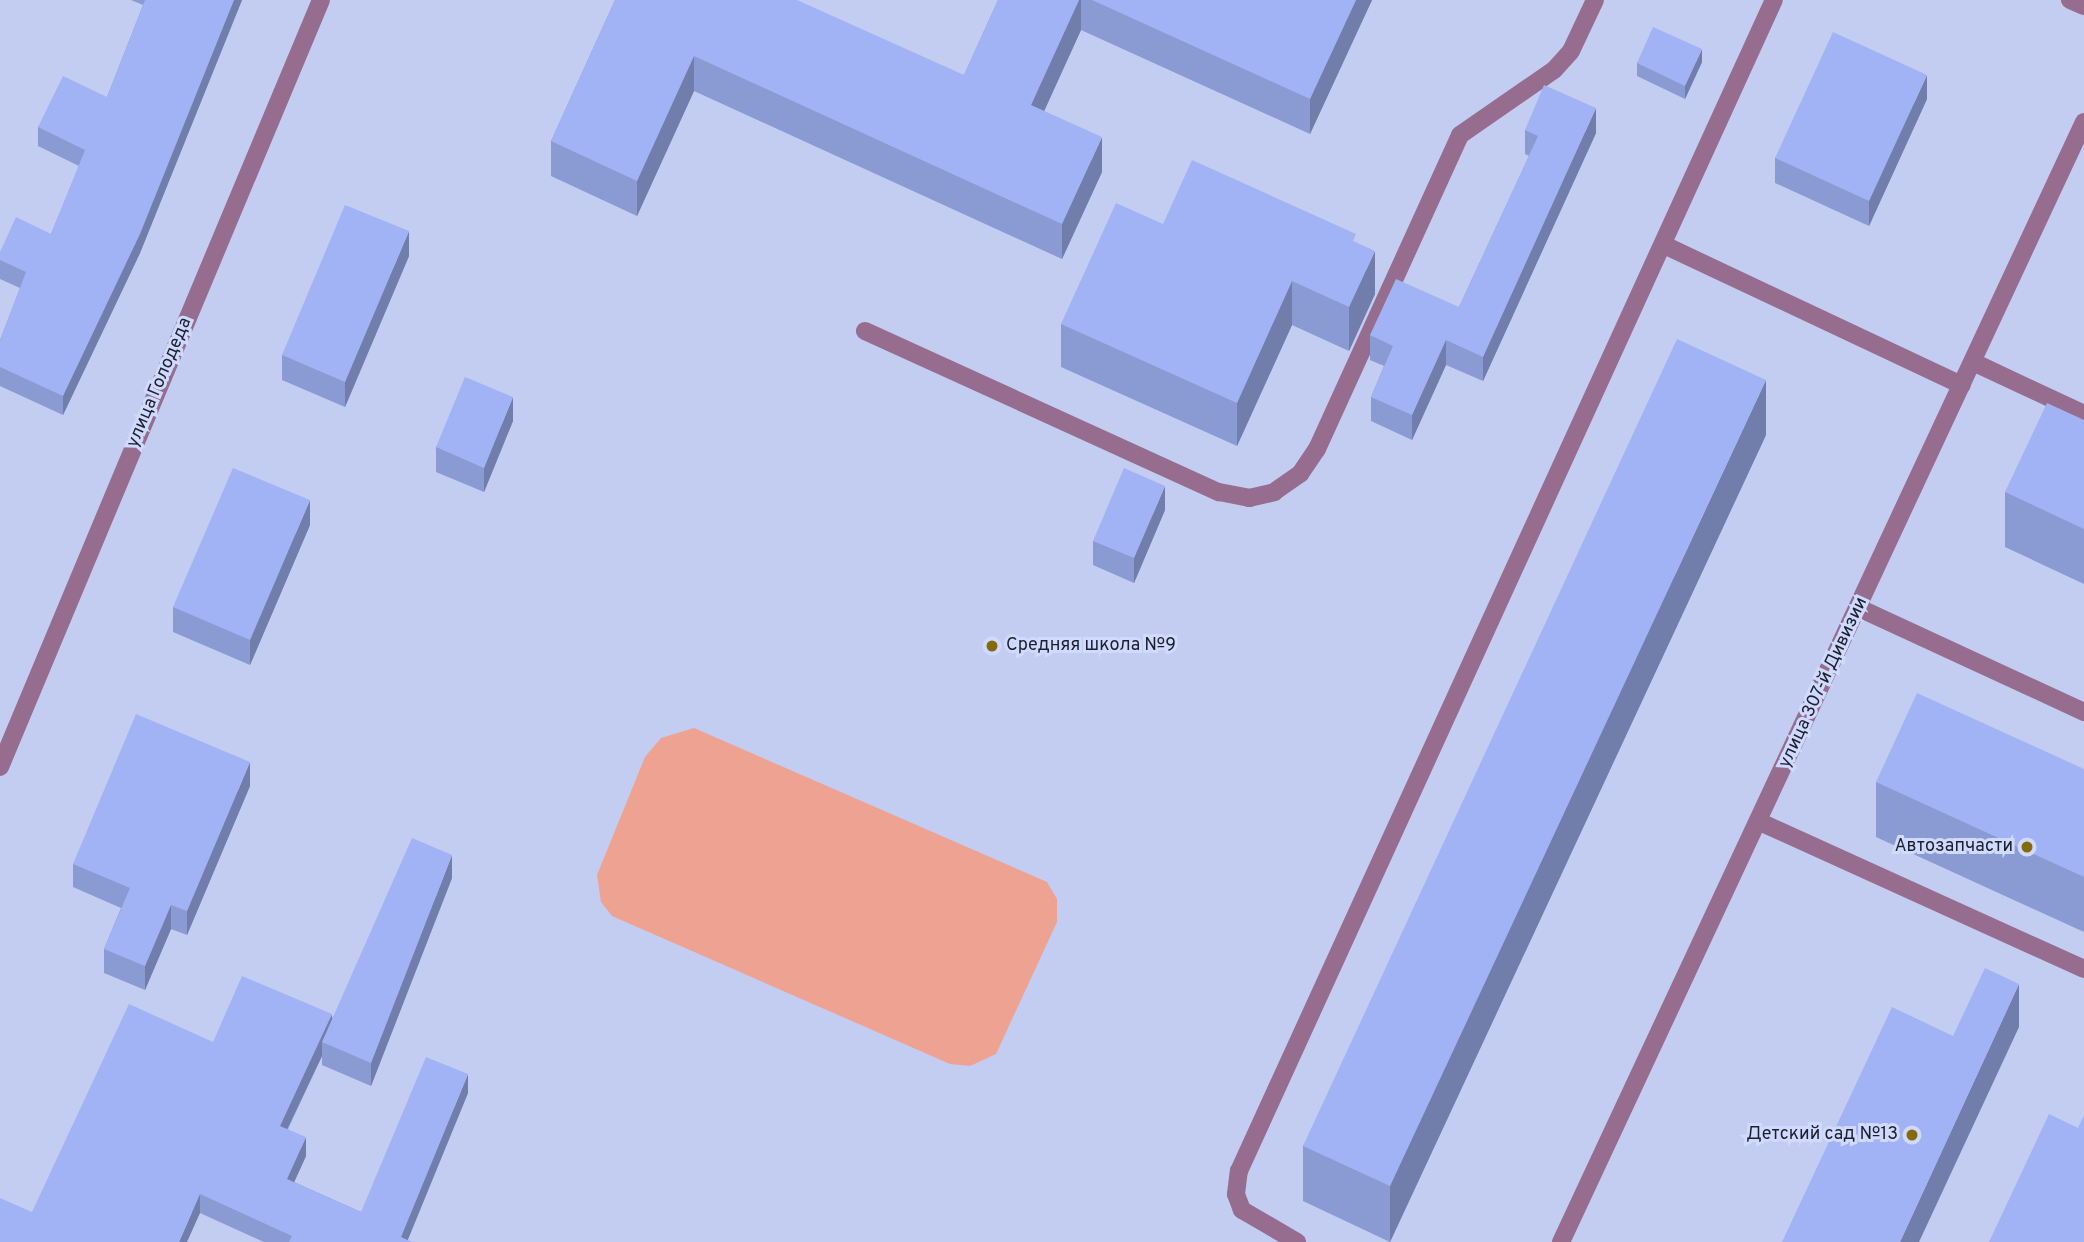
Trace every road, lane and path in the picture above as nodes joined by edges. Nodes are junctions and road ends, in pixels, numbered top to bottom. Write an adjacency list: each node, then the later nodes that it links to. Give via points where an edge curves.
1 (321, 0): 14 (street, улица Голодеда)
2 (1595, 0): 8 (street, via 1571,51 1554,70 1460,135 1317,449 1300,474 1275,492 1249,498 1219,492)
3 (1774, 0): 7 (street)
4 (2070, 0): 5 (street)
5 (2084, 6)
6 (2084, 122): 9 (street, улица 307-й Дивизии)
7 (1664, 245): 10 (street); 17 (street, via 1240,1171 1236,1194 1242,1210)
8 (865, 331)
9 (1973, 362): 10 (street, улица 307-й Дивизии); 11 (street)
10 (1962, 385): 12 (street, улица 307-й Дивизии)
11 (2084, 414)
12 (1859, 608): 13 (street); 15 (street, улица 307-й Дивизии)
13 (2084, 712)
14 (0, 767)
15 (1760, 822): 16 (street); 18 (street, улица 307-й Дивизии)
16 (2084, 969)
17 (1297, 1242)
18 (1561, 1242)

